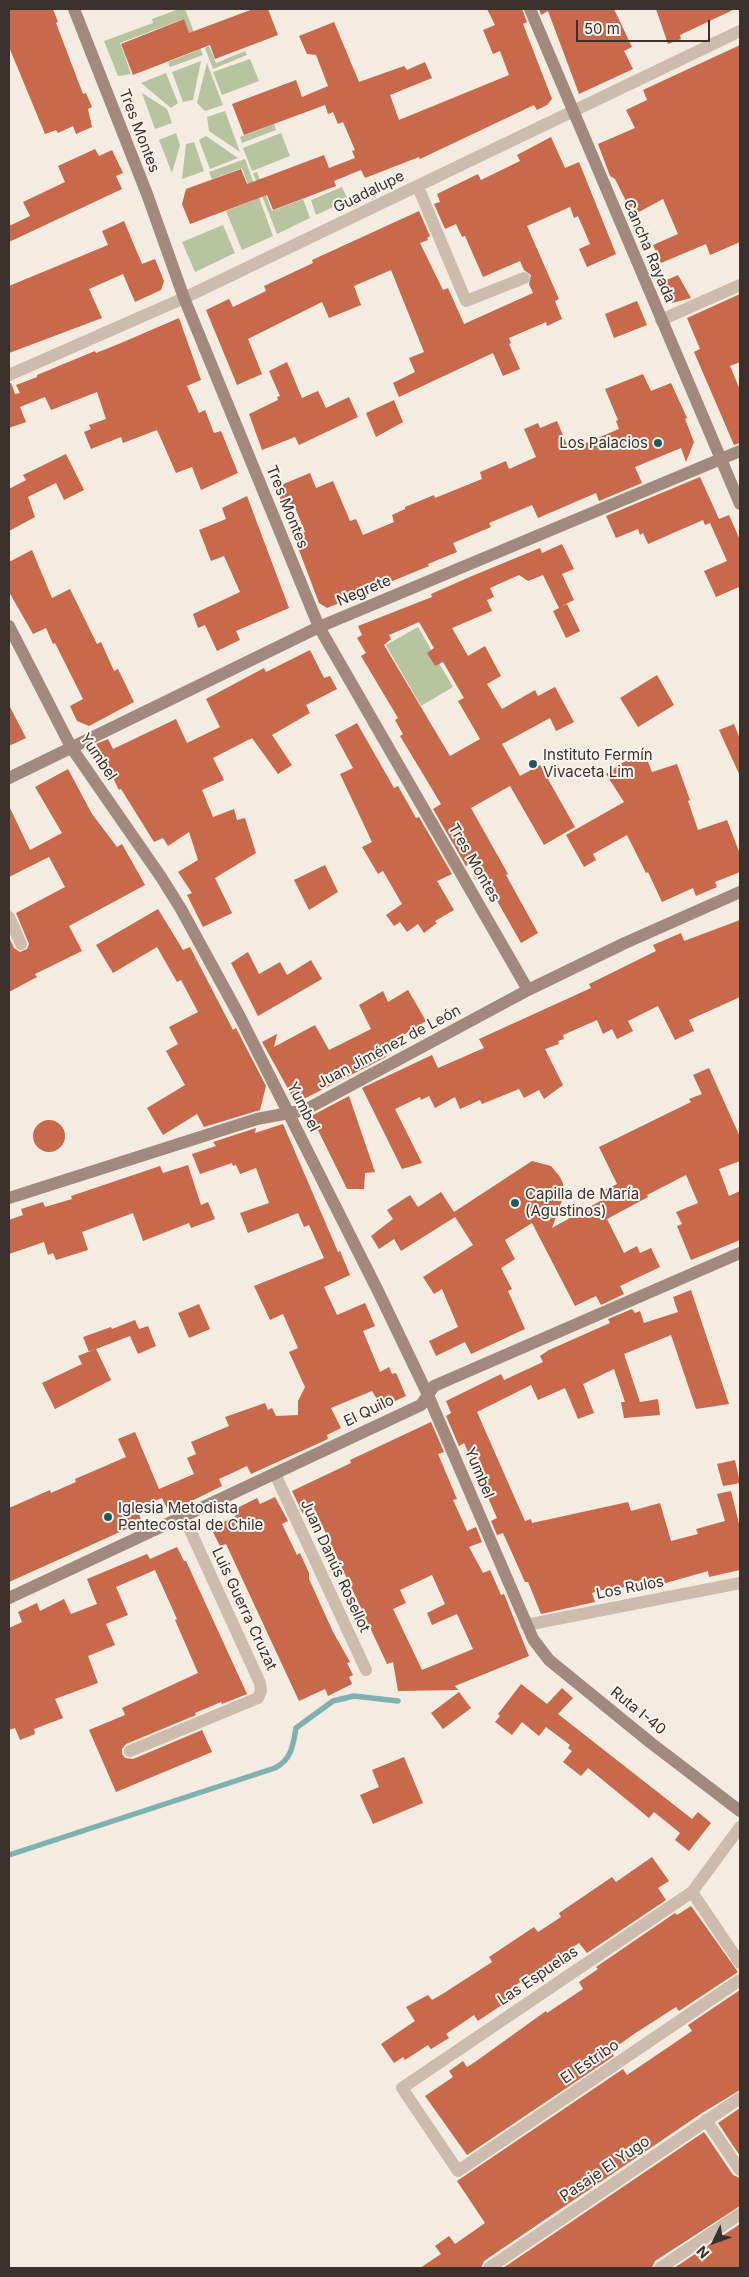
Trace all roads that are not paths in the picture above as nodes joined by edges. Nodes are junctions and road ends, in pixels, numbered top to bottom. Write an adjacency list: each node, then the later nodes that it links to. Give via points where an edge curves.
1 (74, 9): 8 (street, Tres Montes)
2 (530, 9): 4 (street, Cancha Rayada)
3 (740, 31): 4 (street, Guadalupe)
4 (572, 112): 5 (street, Guadalupe); 9 (street, Cancha Rayada)
5 (418, 187): 6 (street, via 466,301); 8 (street, Guadalupe)
6 (524, 278)
7 (740, 285): 9 (street)
8 (184, 298): 10 (street, Guadalupe); 14 (street, Tres Montes)
9 (661, 320): 12 (street, Cancha Rayada)
10 (9, 375)
11 (740, 451): 12 (street, Negrete)
12 (721, 459): 13 (street, Cancha Rayada); 14 (street, Negrete)
13 (740, 504)
14 (319, 627): 16 (street, Negrete); 21 (street, Tres Montes)
15 (10, 633): 16 (street, Yumbel)
16 (70, 747): 17 (street, Negrete); 22 (street, Yumbel, via 181,909 240,1016)
17 (9, 778)
18 (740, 892): 21 (street, Juan Jiménez de León)
19 (9, 917): 20 (street)
20 (22, 944)
21 (528, 990): 22 (street, Juan Jiménez de León, via 305,1110)
22 (288, 1113): 23 (street, Juan Jiménez de León, via 257,1119); 25 (street, Yumbel)
23 (9, 1198)
24 (740, 1253): 25 (street, El Quilo, via 434,1386)
25 (428, 1395): 26 (street, El Quilo, via 421,1405); 30 (street, Yumbel)
26 (275, 1474): 27 (street, El Quilo); 31 (street, Juan Danús Rosellot)
27 (184, 1517): 29 (street, El Quilo); 32 (street, Luis Guerra Cruzat, via 261,1691 258,1698)
28 (740, 1583): 30 (street, Los Rulos)
29 (9, 1598)
30 (526, 1625): 33 (street, Ruta I-40, via 549,1660)
31 (366, 1670)
32 (130, 1751)
33 (740, 1811)
34 (740, 1828): 35 (street, Las Espuelas)
35 (692, 1892): 36 (street); 41 (street, Las Espuelas, via 402,2088)
36 (740, 1963)
37 (740, 1980): 41 (street, El Estribo)
38 (740, 2098): 39 (street, Pasaje El Yugo)
39 (706, 2120): 40 (street); 43 (street, Pasaje El Yugo)
40 (740, 2170)
41 (458, 2171)
42 (740, 2214): 44 (street)
43 (489, 2268)
44 (660, 2268)

